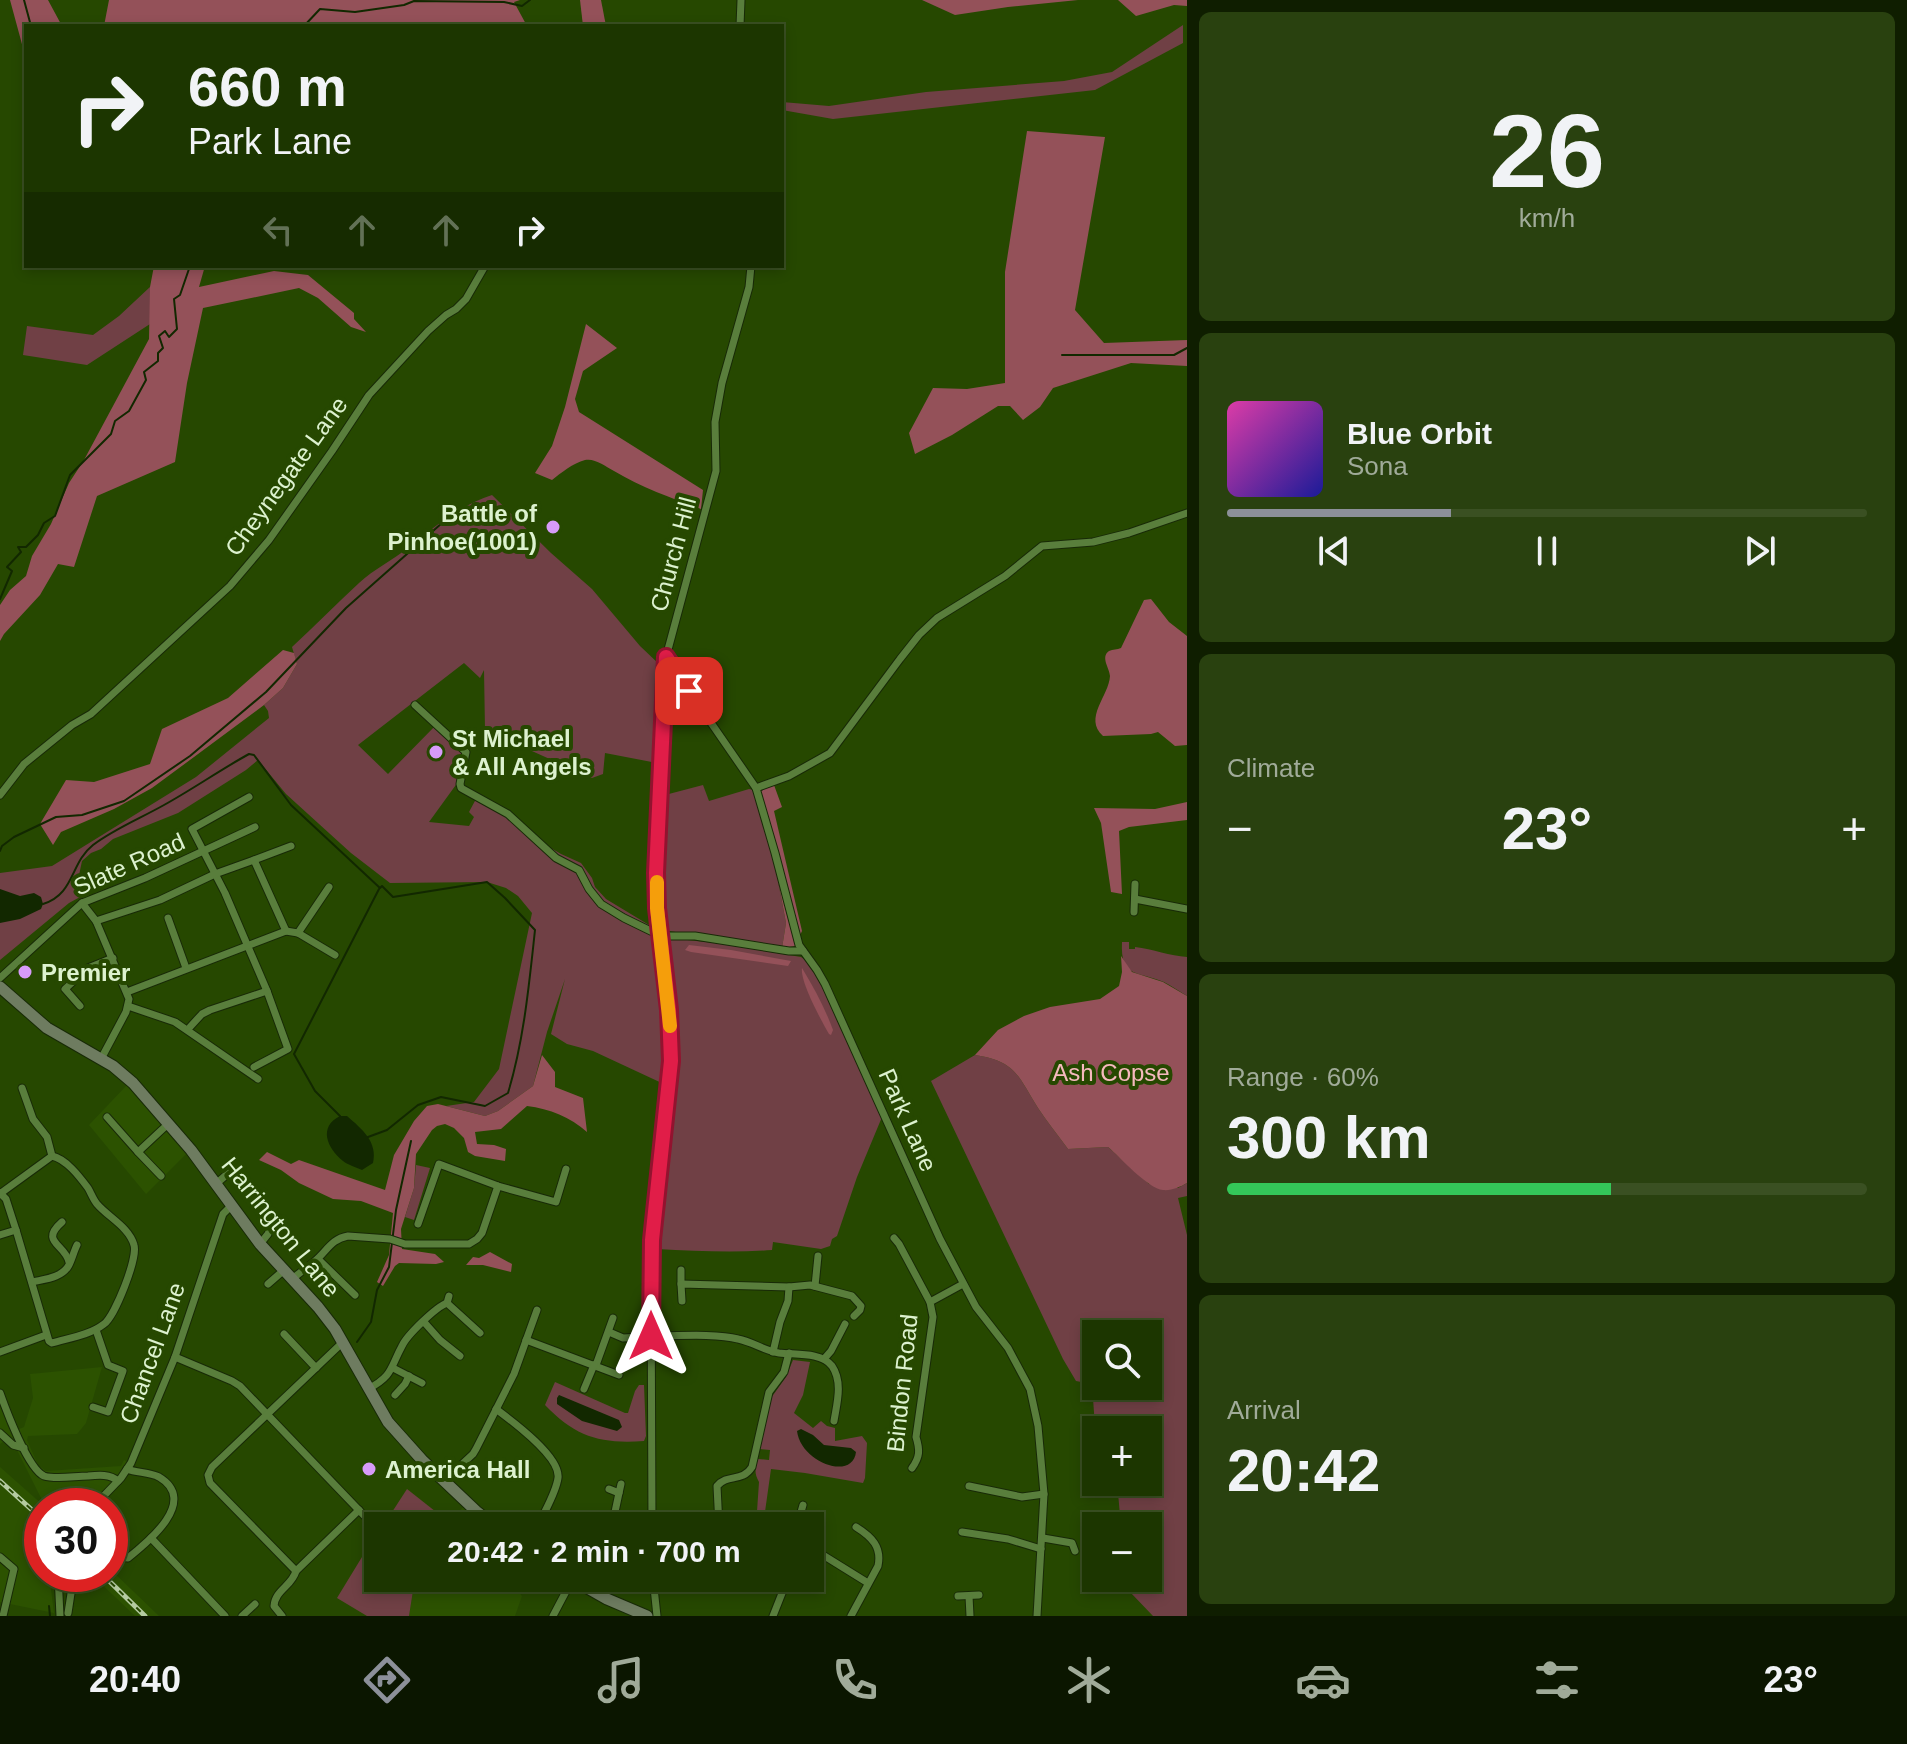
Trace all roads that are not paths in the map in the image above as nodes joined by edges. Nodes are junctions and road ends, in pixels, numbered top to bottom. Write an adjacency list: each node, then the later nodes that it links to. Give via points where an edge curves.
1 (741, 0): 2 (street)
2 (740, 24)
3 (484, 268): 9 (street, Cheynegate Lane, via 466,299 369,395 275,532 230,586 91,714 24,764)
4 (751, 268): 6 (street, Church Hill, via 717,409 716,471)
5 (1187, 513): 8 (street, via 1093,542 1042,546 919,635 830,753)
6 (666, 657): 8 (street, Park Lane); 26 (street, Church Hill, via 656,873)
7 (415, 705): 26 (street, via 466,752 461,788 508,814 556,858 579,870 601,904)
8 (756, 788): 28 (street, Park Lane)
9 (0, 795)
10 (249, 797): 13 (street, via 192,829)
11 (255, 827): 13 (street, Slate Road)
12 (291, 846): 14 (street)
13 (204, 852): 15 (street); 19 (street, Slate Road)
14 (254, 860): 15 (street); 24 (street)
15 (215, 874): 23 (street); 27 (street)
16 (1135, 884): 18 (street)
17 (329, 887): 25 (street)
18 (1135, 899): 20 (street); 21 (street)
19 (82, 903): 23 (street); 32 (street, Slate Road)
20 (1187, 909)
21 (1134, 912)
22 (168, 918): 31 (street)
23 (96, 921): 30 (street)
24 (286, 931): 25 (street); 27 (street)
25 (298, 933): 29 (street)
26 (661, 936): 28 (street); 86 (street, Church Hill, via 671,1061)
27 (247, 945): 31 (street); 34 (street)
28 (803, 951): 70 (street, Park Lane, via 825,984)
29 (335, 955)
30 (113, 958): 35 (street); 36 (street, via 88,968 65,989)
31 (186, 968): 35 (street)
32 (0, 978)
33 (0, 987): 39 (street, Harrington Lane, via 47,1028)
34 (267, 991): 38 (street, via 210,1010); 40 (street, via 288,1049)
35 (127, 992): 37 (street)
36 (80, 1006)
37 (128, 1006): 39 (street); 41 (street, via 175,1022)
38 (190, 1027)
39 (101, 1059): 44 (street, Harrington Lane, via 127,1077)
40 (254, 1067)
41 (258, 1079)
42 (22, 1088): 46 (street)
43 (107, 1117): 45 (street)
44 (168, 1124): 45 (street); 50 (street, Harrington Lane)
45 (138, 1152): 49 (street)
46 (52, 1156): 52 (street); 81 (street, via 72,1170 133,1243 131,1266 110,1317)
47 (566, 1169): 51 (street, via 556,1202)
48 (232, 1170): 50 (street)
49 (161, 1176)
50 (217, 1183): 53 (street, Harrington Lane)
51 (498, 1186): 56 (street, via 439,1164); 63 (street, via 482,1233 473,1242 414,1245 348,1236 337,1239)
52 (0, 1193): 57 (street)
53 (232, 1205): 60 (street, Harrington Lane); 95 (street, Chancel Lane, via 223,1214)
54 (274, 1219): 60 (street)
55 (62, 1222): 64 (street, via 52,1235)
56 (418, 1224)
57 (16, 1230): 58 (street); 67 (street)
58 (0, 1235)
59 (894, 1238): 75 (street, Bindon Road)
60 (260, 1244): 66 (street, Harrington Lane)
61 (77, 1245): 64 (street)
62 (818, 1256): 71 (street)
63 (318, 1259): 66 (street); 73 (street)
64 (69, 1264): 67 (street, via 58,1275)
65 (681, 1270): 69 (street)
66 (288, 1275): 68 (street); 89 (street, Harrington Lane)
67 (32, 1282): 85 (street)
68 (268, 1284)
69 (681, 1284): 72 (street); 74 (street)
70 (963, 1284): 75 (street, Bindon Road); 122 (street, Park Lane, via 1030,1389)
71 (815, 1286): 72 (street); 77 (street, via 852,1296 861,1306)
72 (789, 1287): 92 (street)
73 (355, 1295)
74 (682, 1301)
75 (930, 1302): 113 (street, Bindon Road, via 933,1317 916,1437 919,1456)
76 (537, 1310): 88 (street)
77 (854, 1316)
78 (613, 1318): 82 (street)
79 (424, 1322): 83 (street, via 448,1299); 87 (street); 99 (street, via 402,1344)
80 (845, 1324): 96 (street)
81 (96, 1330): 85 (street, via 52,1343); 107 (street, via 108,1365 123,1371 108,1412)
82 (609, 1332): 86 (street, via 623,1338); 97 (street)
83 (480, 1333)
84 (284, 1334): 98 (street)
85 (46, 1335): 91 (street)
86 (647, 1337): 92 (street, via 729,1337); 128 (street, Church Hill)
87 (440, 1340): 90 (street); 94 (street)
88 (526, 1340): 97 (street); 108 (street)
89 (343, 1342): 98 (street); 103 (street, Harrington Lane)
90 (433, 1350)
91 (0, 1352)
92 (773, 1352): 93 (street)
93 (789, 1353): 96 (street); 129 (street, via 784,1372 769,1392 750,1471 717,1486)
94 (460, 1356)
95 (175, 1357): 109 (street, via 234,1382); 114 (street, Chancel Lane)
96 (824, 1359): 110 (street, via 837,1377)
97 (595, 1365): 100 (street); 104 (street)
98 (316, 1368): 109 (street)
99 (393, 1368): 101 (street); 103 (street)
100 (619, 1375)
101 (409, 1376): 102 (street); 106 (street)
102 (422, 1383)
103 (368, 1389): 115 (street, Harrington Lane, via 388,1422)
104 (584, 1389)
105 (0, 1393): 112 (street)
106 (395, 1395)
107 (93, 1407)
108 (496, 1409): 115 (street, via 473,1454); 126 (street, via 556,1465 558,1478)
109 (268, 1414): 124 (street); 141 (street, via 212,1467 208,1480)
110 (834, 1421)
111 (0, 1433): 112 (street)
112 (24, 1448): 116 (street, via 45,1476 101,1475)
113 (912, 1468)
114 (127, 1469): 116 (street, Chancel Lane); 134 (street, via 155,1475 171,1492 171,1515)
115 (445, 1480): 125 (street, Harrington Lane)
116 (118, 1481): 119 (street, Chancel Lane)
117 (621, 1484): 121 (street)
118 (969, 1486): 122 (street, via 1022,1497)
119 (111, 1488)
120 (609, 1489): 121 (street)
121 (619, 1493): 127 (street)
122 (1044, 1494): 135 (street, Park Lane)
123 (803, 1505): 130 (street)
124 (359, 1510): 131 (street); 141 (street)
125 (477, 1512)
126 (544, 1512)
127 (615, 1512)
128 (652, 1512)
129 (718, 1512)
130 (801, 1512)
131 (364, 1515)
132 (856, 1527): 142 (street, via 867,1534 880,1558)
133 (962, 1532): 137 (street)
134 (151, 1538): 140 (street); 158 (street)
135 (1043, 1538): 136 (street); 137 (street, Park Lane)
136 (1074, 1544)
137 (1041, 1549): 167 (street, Park Lane)
138 (824, 1556): 142 (street)
139 (0, 1557): 156 (street, via 14,1569)
140 (128, 1557)
141 (296, 1571): 160 (street, via 275,1599)
142 (868, 1583): 165 (street)
143 (60, 1592): 155 (street)
144 (69, 1592): 155 (street)
145 (569, 1592): 161 (street)
146 (599, 1592): 154 (street)
147 (654, 1592): 152 (street)
148 (782, 1592): 164 (street)
149 (979, 1595): 151 (street)
150 (958, 1596): 151 (street)
151 (969, 1596): 166 (street)
152 (654, 1600): 154 (street); 163 (street)
153 (255, 1604): 159 (street)
154 (632, 1610): 162 (street)
155 (63, 1613): 157 (street)
156 (3, 1616)
157 (77, 1616)
158 (225, 1616)
159 (242, 1616)
160 (282, 1616)
161 (553, 1616)
162 (647, 1616)
163 (657, 1616)
164 (773, 1616)
165 (851, 1616)
166 (970, 1616)
167 (1037, 1616)

